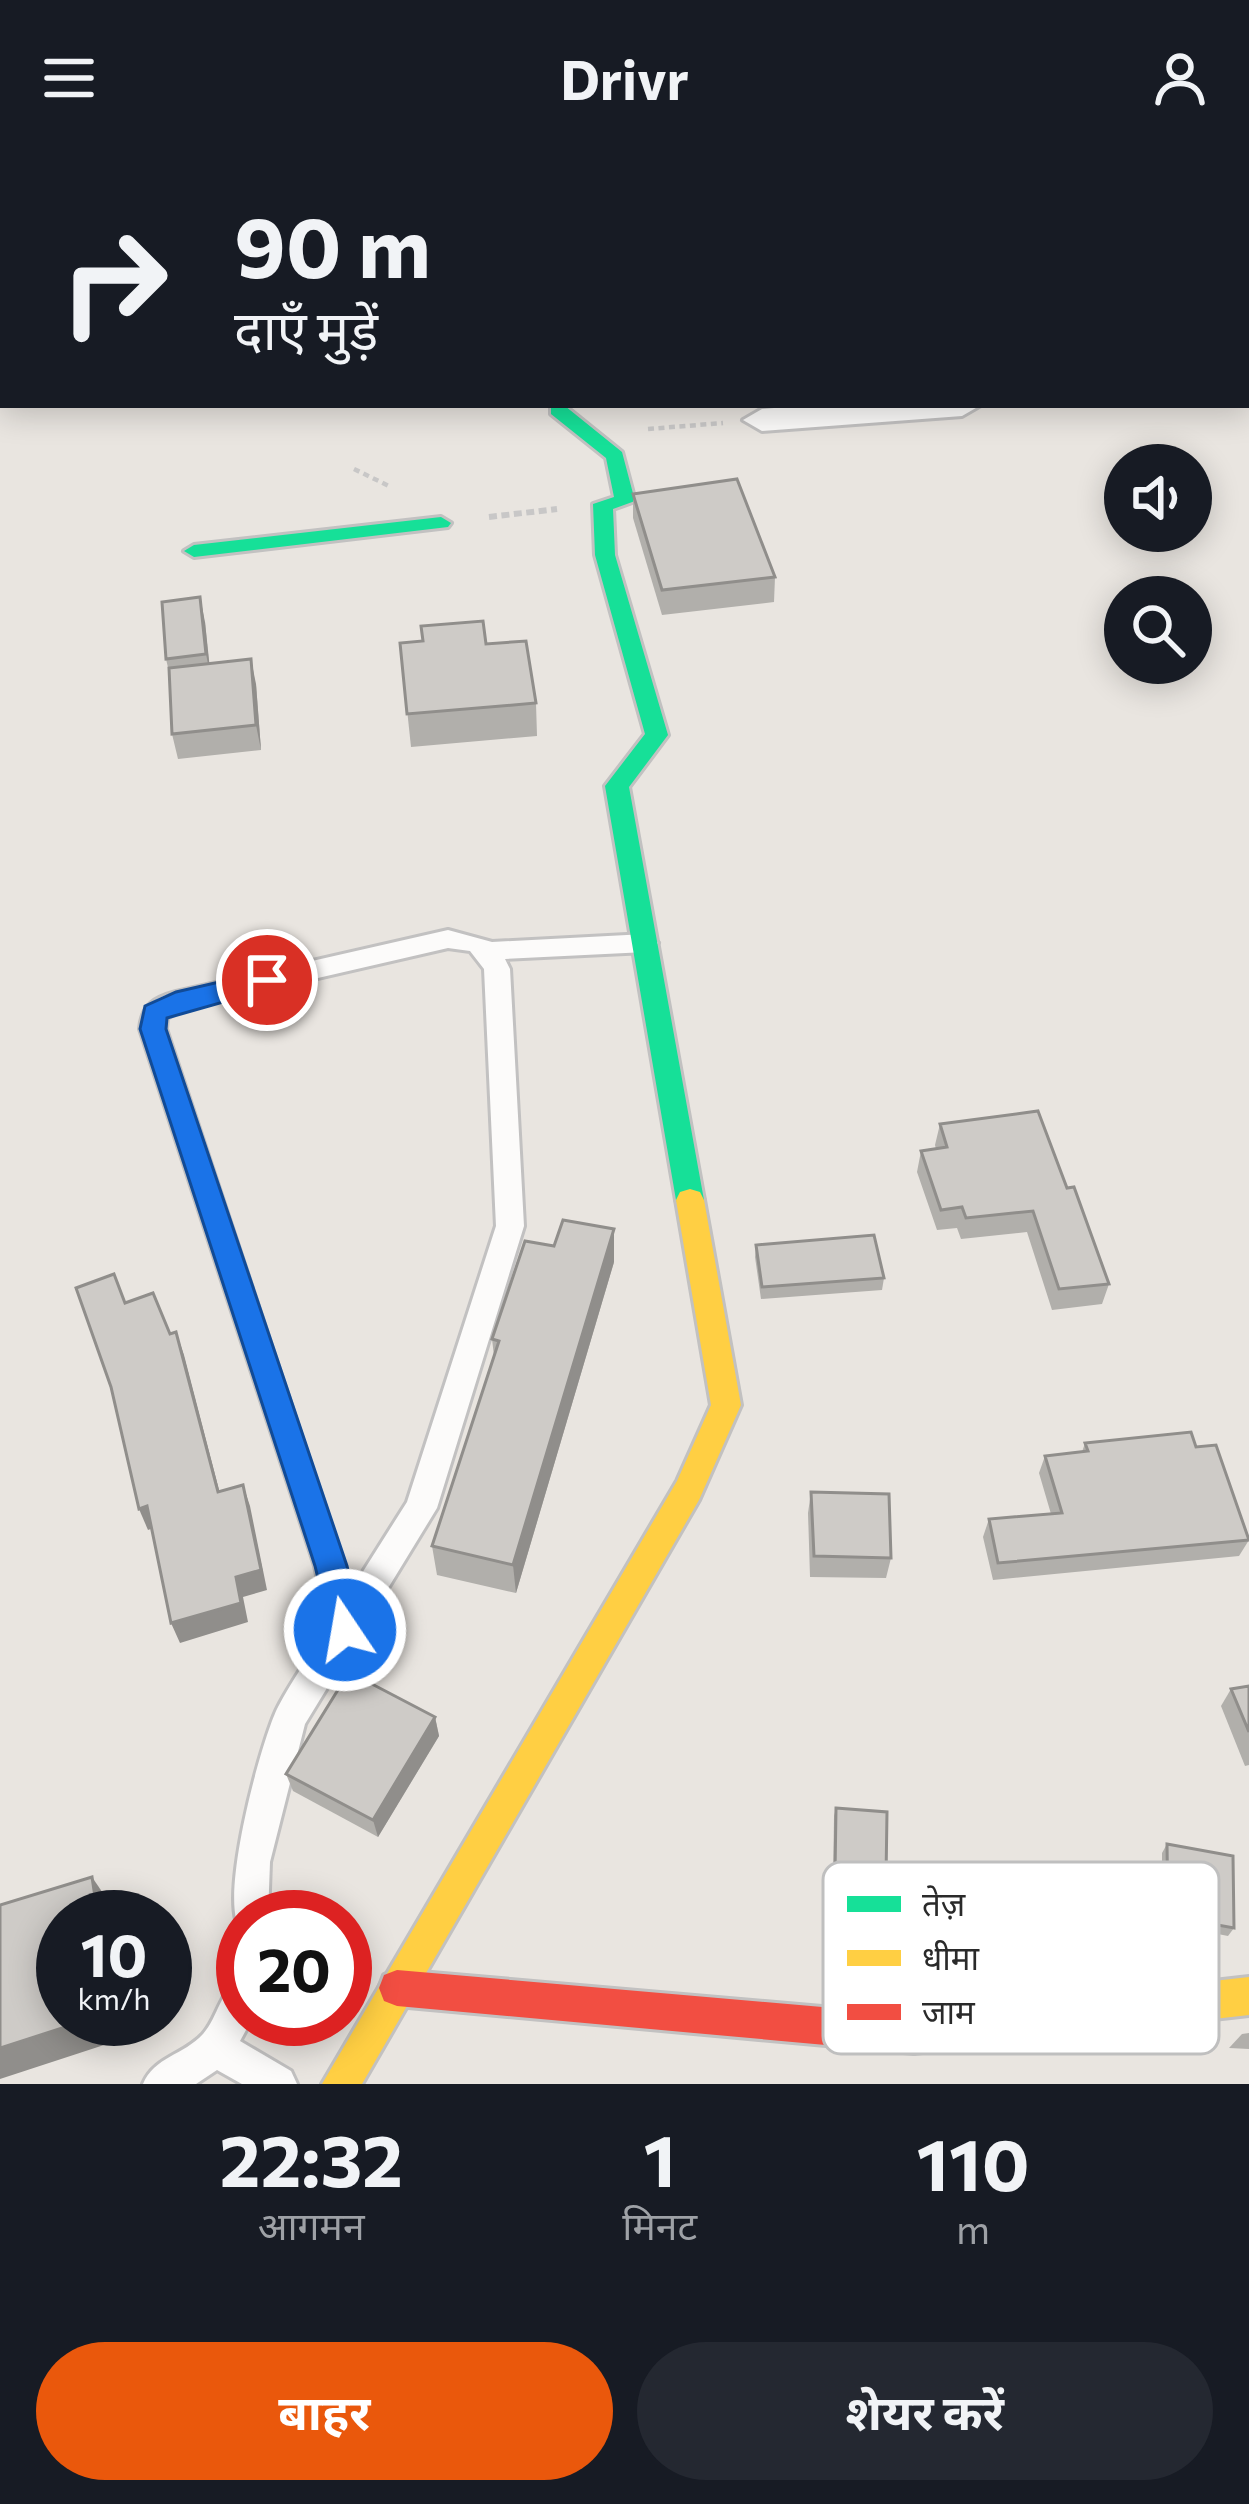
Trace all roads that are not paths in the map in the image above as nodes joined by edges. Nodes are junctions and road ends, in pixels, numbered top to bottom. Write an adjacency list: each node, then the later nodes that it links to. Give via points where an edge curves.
1 (922, 408): 3 (street)
2 (558, 410): 6 (street, via 615,456 625,501 603,504 605,555 657,735 616,786)
3 (762, 420)
4 (441, 523): 5 (street)
5 (194, 551)
6 (646, 943): 7 (lane); 10 (street, via 726,1406 688,1490)
7 (490, 951): 8 (lane, via 510,1226 422,1508); 8 (lane, via 448,939 176,1001 154,1013)
8 (345, 1630): 9 (lane, via 290,1718)
9 (251, 1890)
10 (398, 1988): 13 (street); 17 (street)
11 (1249, 1996): 12 (street)
12 (1219, 2000)
13 (823, 2028)
14 (217, 2048): 15 (lane); 16 (lane)
15 (162, 2084)
16 (278, 2084)
17 (341, 2084)

